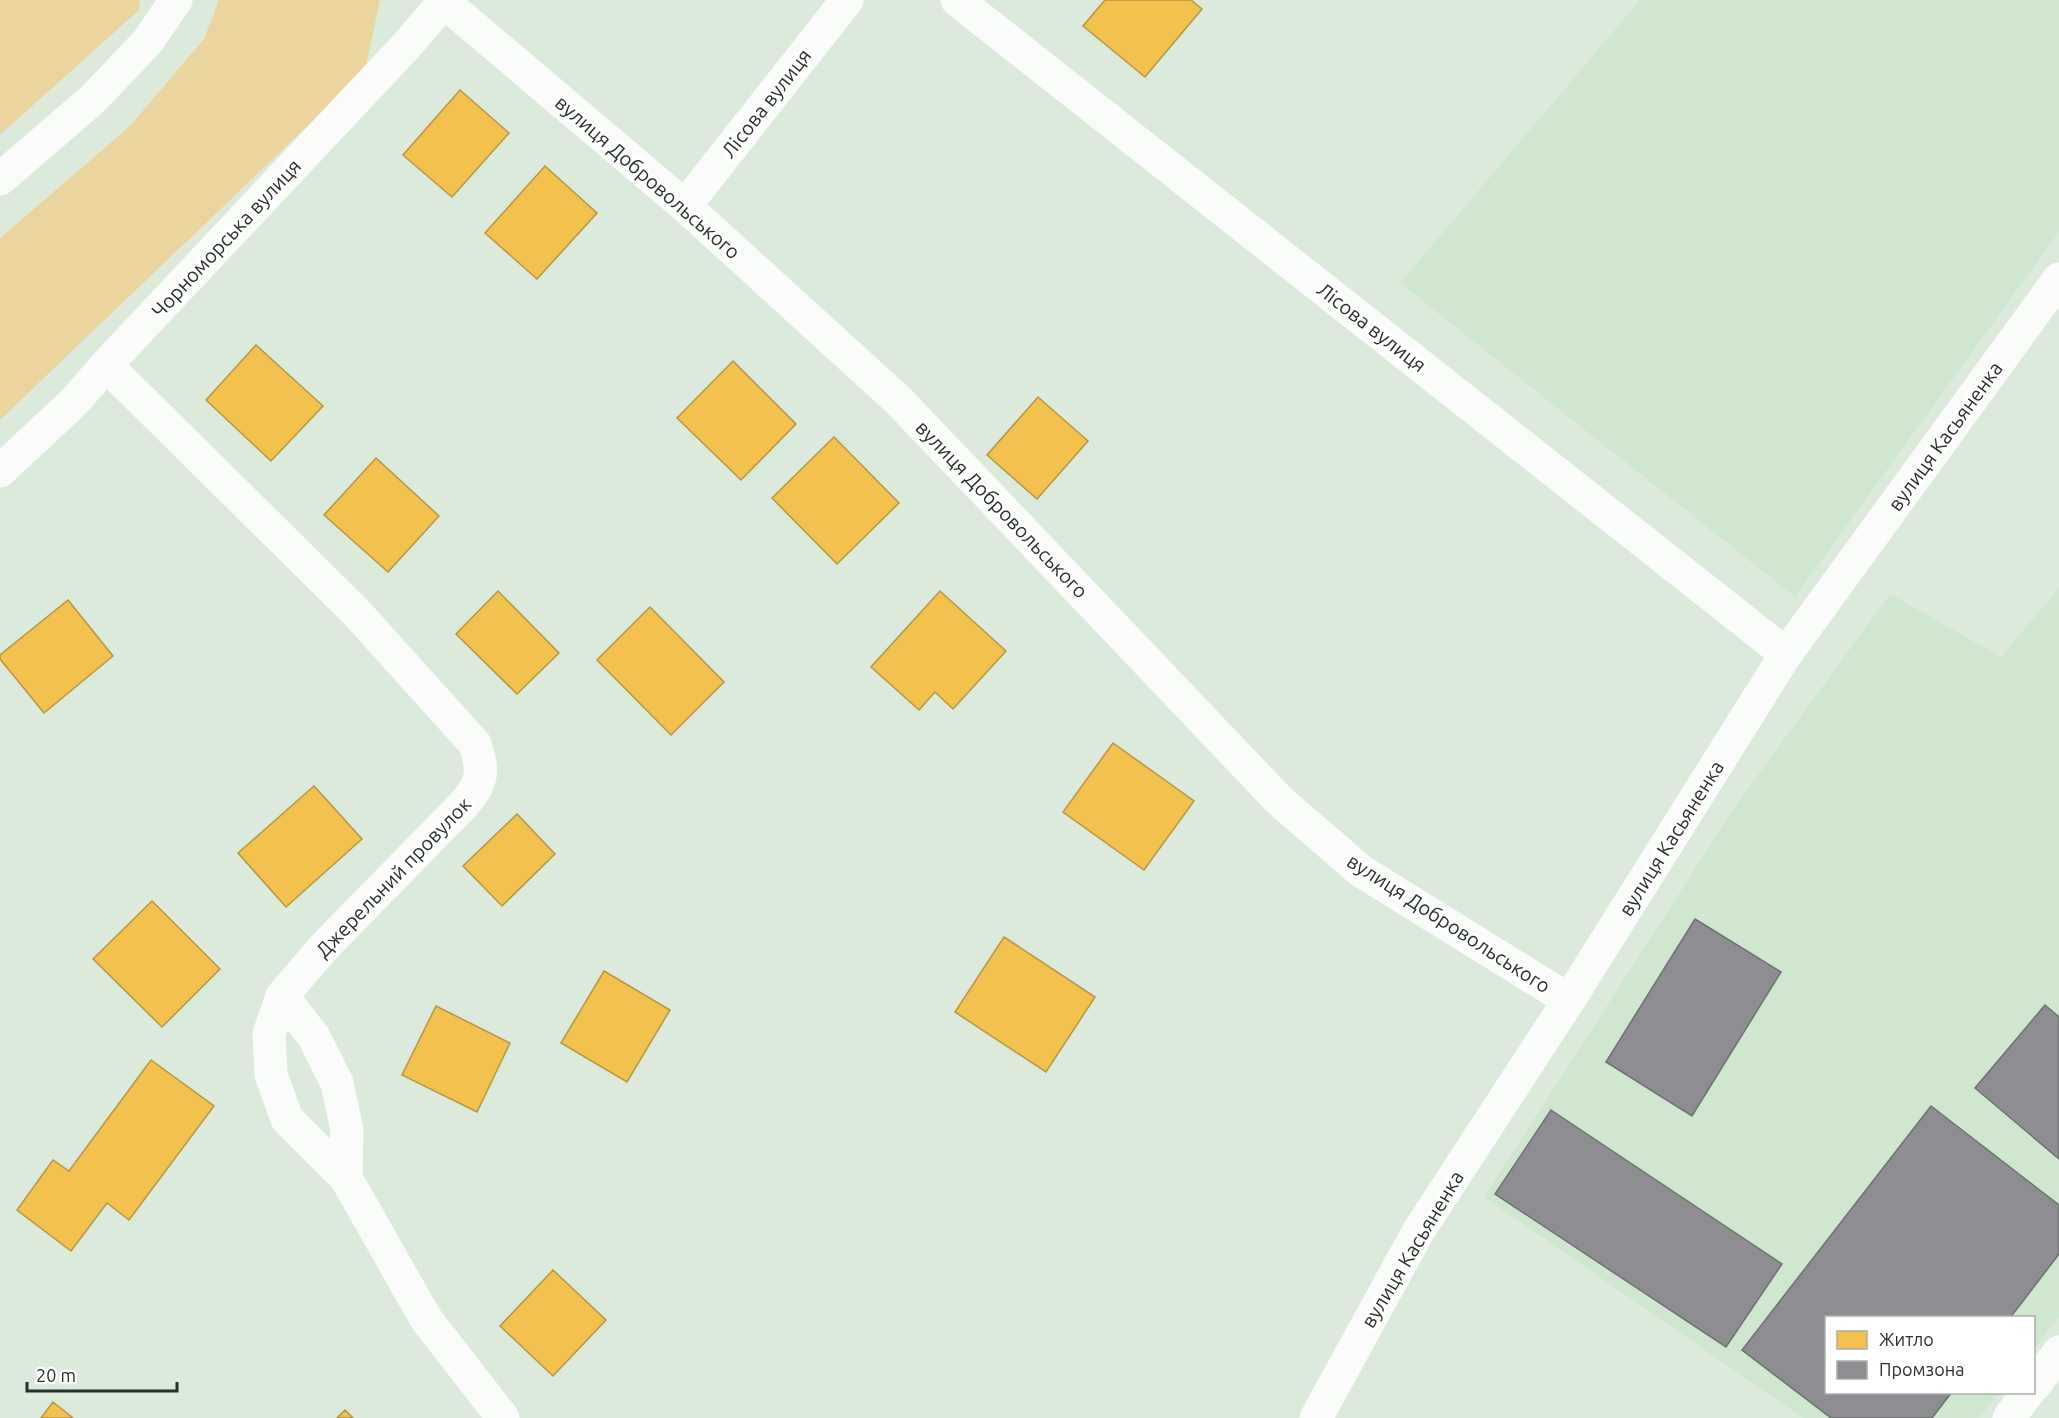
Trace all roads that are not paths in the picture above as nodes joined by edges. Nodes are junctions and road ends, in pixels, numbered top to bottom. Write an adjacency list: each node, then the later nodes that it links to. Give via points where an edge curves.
1 (176, 0): 5 (street, via 148,41 93,99)
2 (848, 0): 6 (street, Лісова вулиця)
3 (957, 0): 10 (street, Лісова вулиця)
4 (443, 1): 6 (street, вулиця Добровольського); 8 (street, Чорноморська вулиця, via 399,54)
5 (0, 180)
6 (685, 206): 12 (street, вулиця Добровольського, via 899,401 1280,801 1361,871)
7 (2059, 279): 10 (street, вулиця Касьяненка)
8 (106, 365): 9 (street, Чорноморська вулиця, via 74,402); 11 (street, Джерельний провулок, via 355,611 475,744 481,762 482,776 476,790)
9 (0, 471)
10 (1786, 654): 12 (street, вулиця Касьяненка)
11 (282, 996): 13 (street, via 314,1036 337,1083 348,1130); 13 (street, Джерельний провулок, via 269,1034 271,1075 287,1119)
12 (1569, 1000): 18 (street, вулиця Касьяненка, via 1418,1232)
13 (346, 1178): 17 (street, Джерельний провулок, via 426,1319)
14 (2059, 1353): 15 (street)
15 (2035, 1385)
16 (2027, 1394): 19 (street)
17 (502, 1418)
18 (1316, 1418)
19 (2009, 1418)

